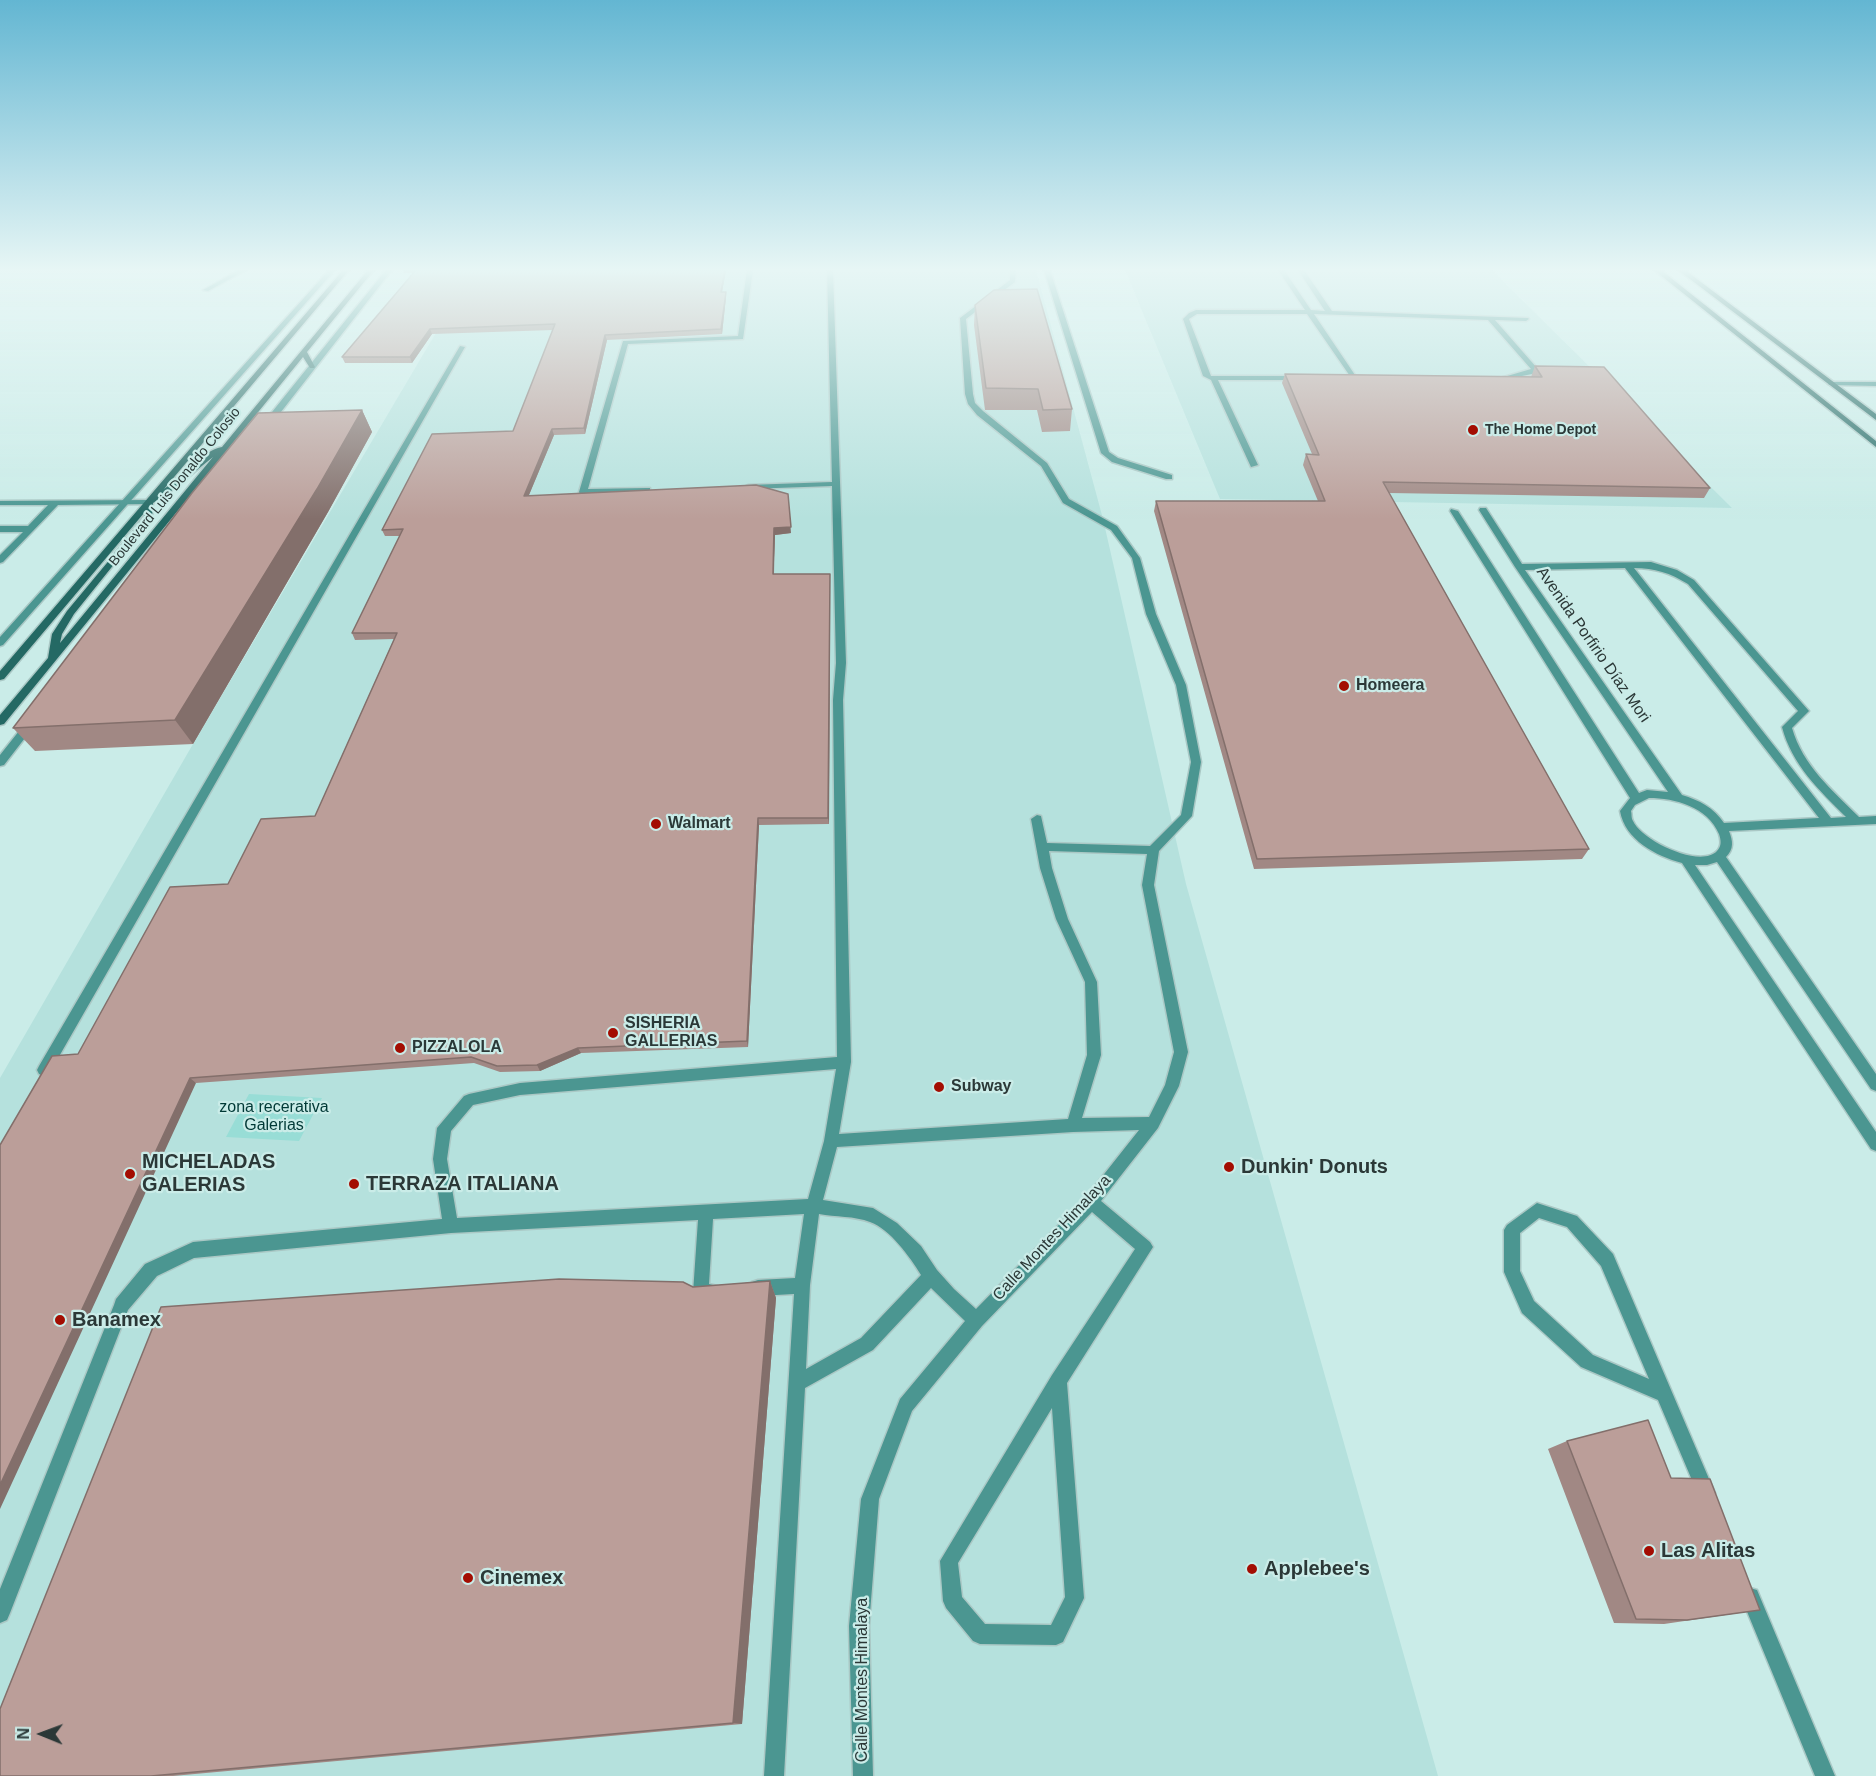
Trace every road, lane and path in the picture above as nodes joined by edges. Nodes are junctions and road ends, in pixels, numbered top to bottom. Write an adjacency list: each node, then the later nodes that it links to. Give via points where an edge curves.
1 (304, 352): 16 (main road)
2 (258, 353): 36 (street, Boulevard Luis Donaldo Colosio)
3 (275, 353): 37 (main road, Boulevard Luis Donaldo Colosio)
4 (303, 353): 29 (main road, Boulevard Luis Donaldo Colosio)
5 (323, 353): 16 (street, Boulevard Luis Donaldo Colosio)
6 (459, 353): 65 (street)
7 (622, 353): 35 (street, via 583,492)
8 (832, 353): 33 (street)
9 (966, 353): 61 (street, via 972,404 1044,465 1066,501 1114,528 1136,558 1151,614 1180,685 1196,762 1186,816)
10 (1073, 353): 32 (street, via 1105,453 1115,460)
11 (1198, 353): 22 (street, via 1206,376)
12 (1337, 353): 21 (street)
13 (1520, 353): 18 (street)
14 (1761, 353): 30 (main road)
15 (1791, 353): 25 (main road)
16 (312, 367): 28 (street, Boulevard Luis Donaldo Colosio)
17 (1562, 369): 18 (street)
18 (1535, 370): 24 (street, via 1505,380)
19 (1303, 378): 22 (street)
20 (1343, 378): 21 (street)
21 (1353, 378): 23 (street)
22 (1214, 379): 31 (street)
23 (1364, 379)
24 (1486, 380)
25 (1832, 384): 26 (street); 27 (main road)
26 (1876, 384)
27 (1876, 418)
28 (260, 433)
29 (230, 443): 37 (main road); 48 (main road, Boulevard Luis Donaldo Colosio)
30 (1876, 445)
31 (1254, 465)
32 (1169, 477)
33 (834, 484): 34 (street); 64 (street)
34 (738, 487)
35 (655, 490)
36 (125, 502): 37 (street); 39 (street); 47 (street, Boulevard Luis Donaldo Colosio)
37 (149, 502): 48 (main road, via 148,517 139,530 57,634); 49 (main road, Boulevard Luis Donaldo Colosio)
38 (0, 503): 39 (street)
39 (55, 503): 42 (street)
40 (1483, 510): 46 (street, Avenida Porfirio Díaz Mori)
41 (1454, 512): 54 (street)
42 (30, 529): 43 (street); 44 (street)
43 (0, 530)
44 (0, 560)
45 (1627, 566): 46 (street); 56 (street, via 1651,565 1691,582 1804,711 1787,727 1789,739 1799,759); 58 (street)
46 (1519, 567): 53 (street, Avenida Porfirio Díaz Mori)
47 (0, 643)
48 (52, 659): 51 (main road, Boulevard Luis Donaldo Colosio)
49 (0, 677)
50 (37, 715): 52 (street)
51 (0, 722)
52 (0, 762)
53 (1678, 797): 54 (street, Avenida Porfirio Díaz Mori, via 1647,794); 59 (street, Avenida Porfirio Díaz Mori, via 1705,810)
54 (1636, 798): 63 (street, via 1628,803 1626,811 1633,831 1655,849)
55 (1037, 819): 60 (street)
56 (1856, 820): 57 (street); 58 (street)
57 (1876, 820)
58 (1828, 822): 59 (street)
59 (1723, 828): 62 (street, via 1728,844)
60 (1043, 847): 61 (street); 68 (street, via 1062,919 1091,982 1094,1054)
61 (1154, 850): 67 (street, Calle Montes Himalaya, via 1148,885 1181,1052 1172,1086)
62 (1719, 856): 63 (street); 66 (street)
63 (1686, 860): 70 (street)
64 (844, 1062): 69 (street); 74 (street, via 520,1089 469,1100 444,1128 441,1149 443,1190)
65 (36, 1084)
66 (1876, 1085)
67 (1153, 1123): 68 (street); 71 (street, Calle Montes Himalaya)
68 (1073, 1125): 69 (street)
69 (831, 1141): 72 (street)
70 (1876, 1144)
71 (1091, 1202): 79 (street, Calle Montes Himalaya); 80 (street, via 1146,1247)
72 (813, 1206): 73 (street); 75 (street, via 873,1215 915,1251); 76 (street)
73 (706, 1212): 74 (street); 78 (street, via 701,1293)
74 (451, 1226): 85 (street, via 193,1250 152,1270 122,1305)
75 (931, 1276): 79 (street); 81 (street, via 867,1344)
76 (802, 1285): 77 (street); 81 (street)
77 (746, 1290)
78 (723, 1291)
79 (976, 1320): 87 (street, Calle Montes Himalaya, via 906,1405 870,1499 859,1626)
80 (1058, 1381): 80 (street, via 949,1561 953,1601 980,1634 1056,1635 1075,1598)
81 (796, 1383): 86 (street)
82 (1664, 1394): 82 (street, via 1607,1260 1572,1221 1538,1210 1512,1230 1512,1272 1528,1307 1587,1361); 83 (street)
83 (1715, 1514)
84 (1742, 1580): 88 (street)
85 (0, 1613)
86 (774, 1776)
87 (863, 1776)
88 (1825, 1776)

